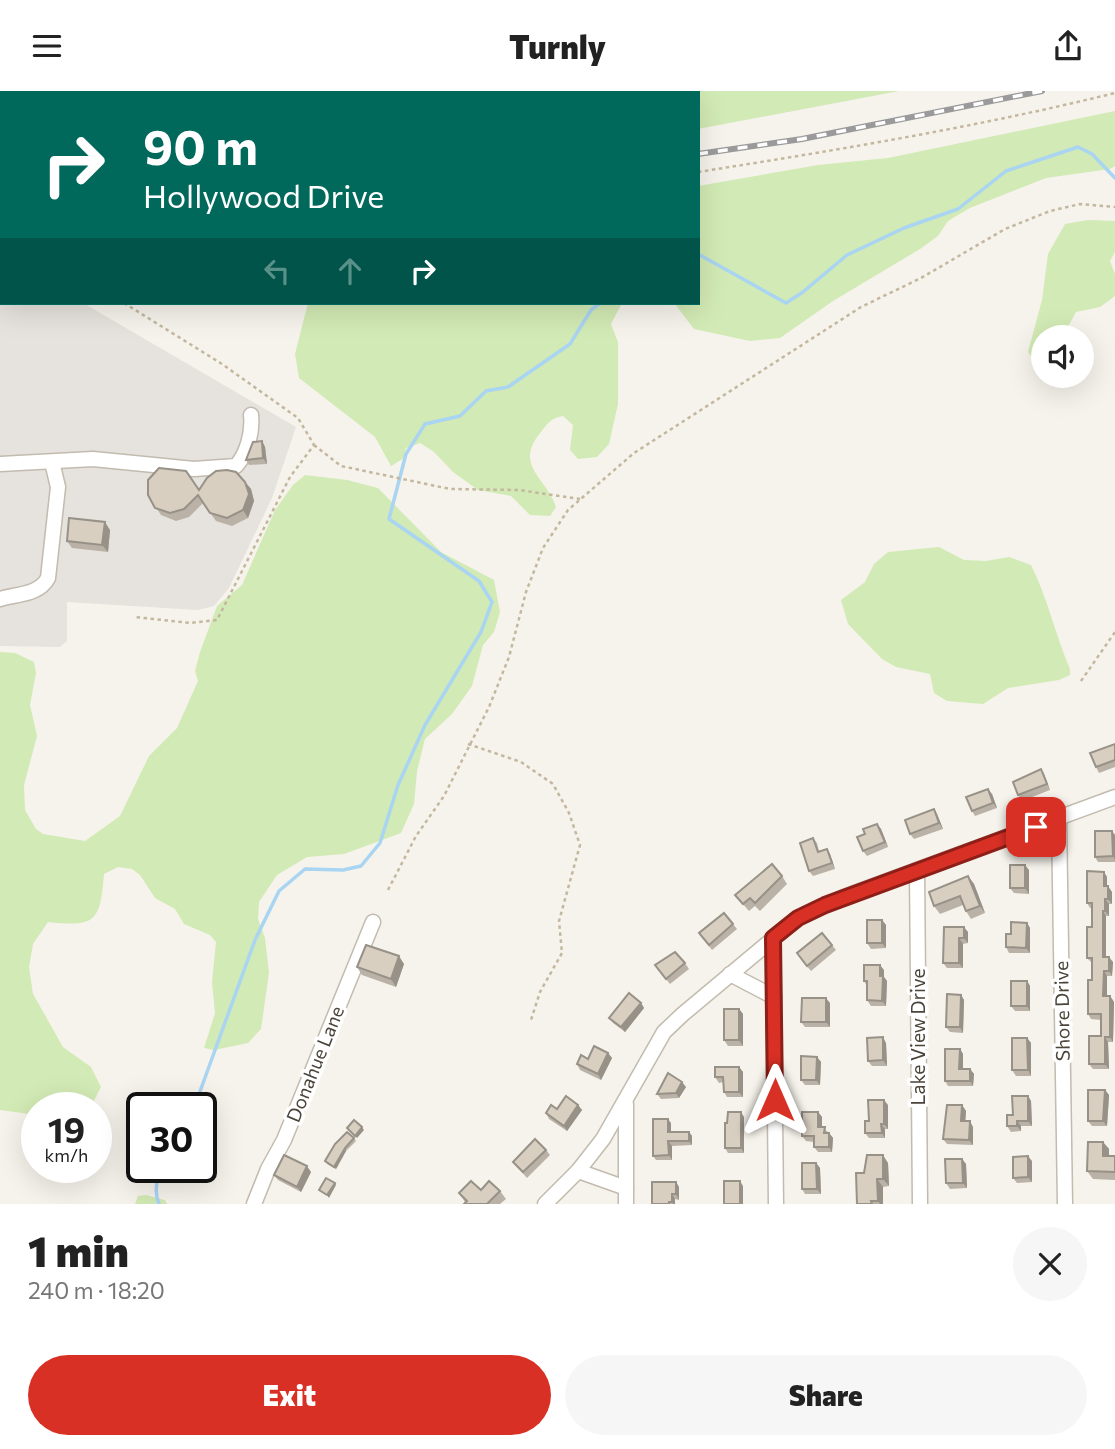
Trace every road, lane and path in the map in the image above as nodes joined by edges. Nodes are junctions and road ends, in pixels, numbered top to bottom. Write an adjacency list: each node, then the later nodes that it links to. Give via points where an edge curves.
1 (1115, 93): 2 (path, via 885,142)
2 (700, 171)
3 (1115, 207): 8 (path, via 1080,204 1050,211 1005,229 861,307 634,453)
4 (251, 415): 6 (street, via 250,436 236,466 194,469 93,459)
5 (314, 445): 8 (path, via 341,466 450,489 519,490)
6 (52, 462): 7 (street); 9 (street, via 58,487 48,578 35,591)
7 (0, 464)
8 (582, 499): 12 (path, via 568,510 543,548 509,657)
9 (0, 599)
10 (1115, 632): 11 (path)
11 (1082, 681)
12 (468, 744): 16 (path, via 444,796 416,836); 21 (path, via 521,762 553,784 580,845 559,921 562,953 540,992)
13 (1115, 797): 14 (street)
14 (1059, 818): 15 (street); 30 (street, Shore Drive)
15 (917, 870): 18 (street, via 816,909); 29 (street, Lake View Drive)
16 (388, 890)
17 (373, 922): 25 (street, Donahue Lane)
18 (773, 938): 19 (street); 20 (street)
19 (730, 974): 20 (street); 22 (street, via 664,1032)
20 (774, 997): 28 (street)
21 (531, 1020)
22 (626, 1101): 23 (street); 24 (street)
23 (578, 1171): 24 (street); 26 (street)
24 (626, 1188): 27 (street)
25 (254, 1204)
26 (545, 1204)
27 (626, 1204)
28 (776, 1204)
29 (920, 1204)
30 (1065, 1204)

